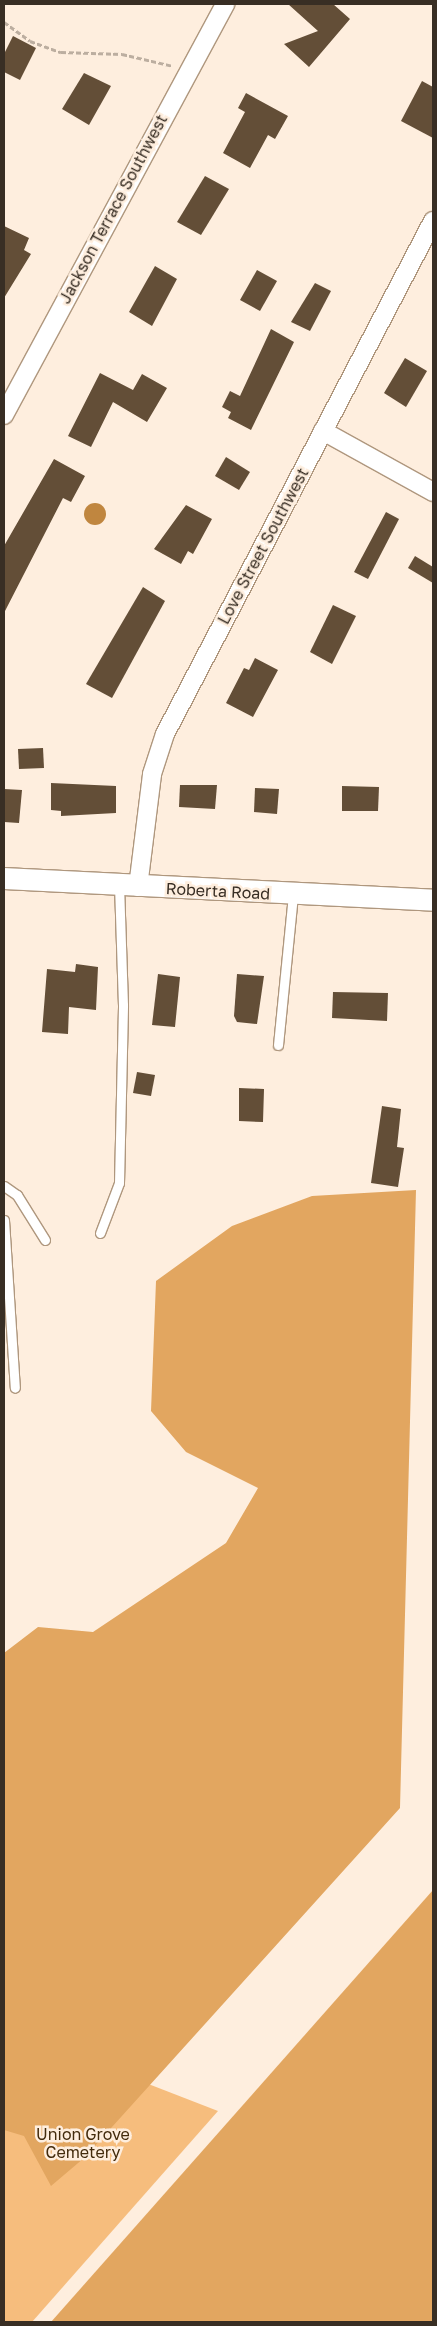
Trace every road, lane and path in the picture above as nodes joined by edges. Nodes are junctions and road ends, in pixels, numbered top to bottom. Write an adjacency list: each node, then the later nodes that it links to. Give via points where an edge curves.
1 (225, 4): 3 (street, Jackson Terrace Southwest)
2 (4, 22): 3 (path, via 30,42 61,52 148,57)
3 (185, 73): 5 (street, Jackson Terrace Southwest)
4 (433, 221): 6 (street, Love Street Southwest)
5 (4, 416)
6 (323, 431): 7 (street); 9 (street, Love Street Southwest, via 164,734)
7 (433, 492)
8 (4, 878): 9 (street, Roberta Road)
9 (128, 886): 10 (street, Roberta Road); 15 (lane, via 119,1183)
10 (293, 896): 11 (street, Roberta Road); 12 (lane)
11 (433, 900)
12 (278, 1044)
13 (4, 1186): 16 (lane, via 17,1195)
14 (4, 1220): 17 (lane)
15 (100, 1233)
16 (45, 1240)
17 (15, 1388)

